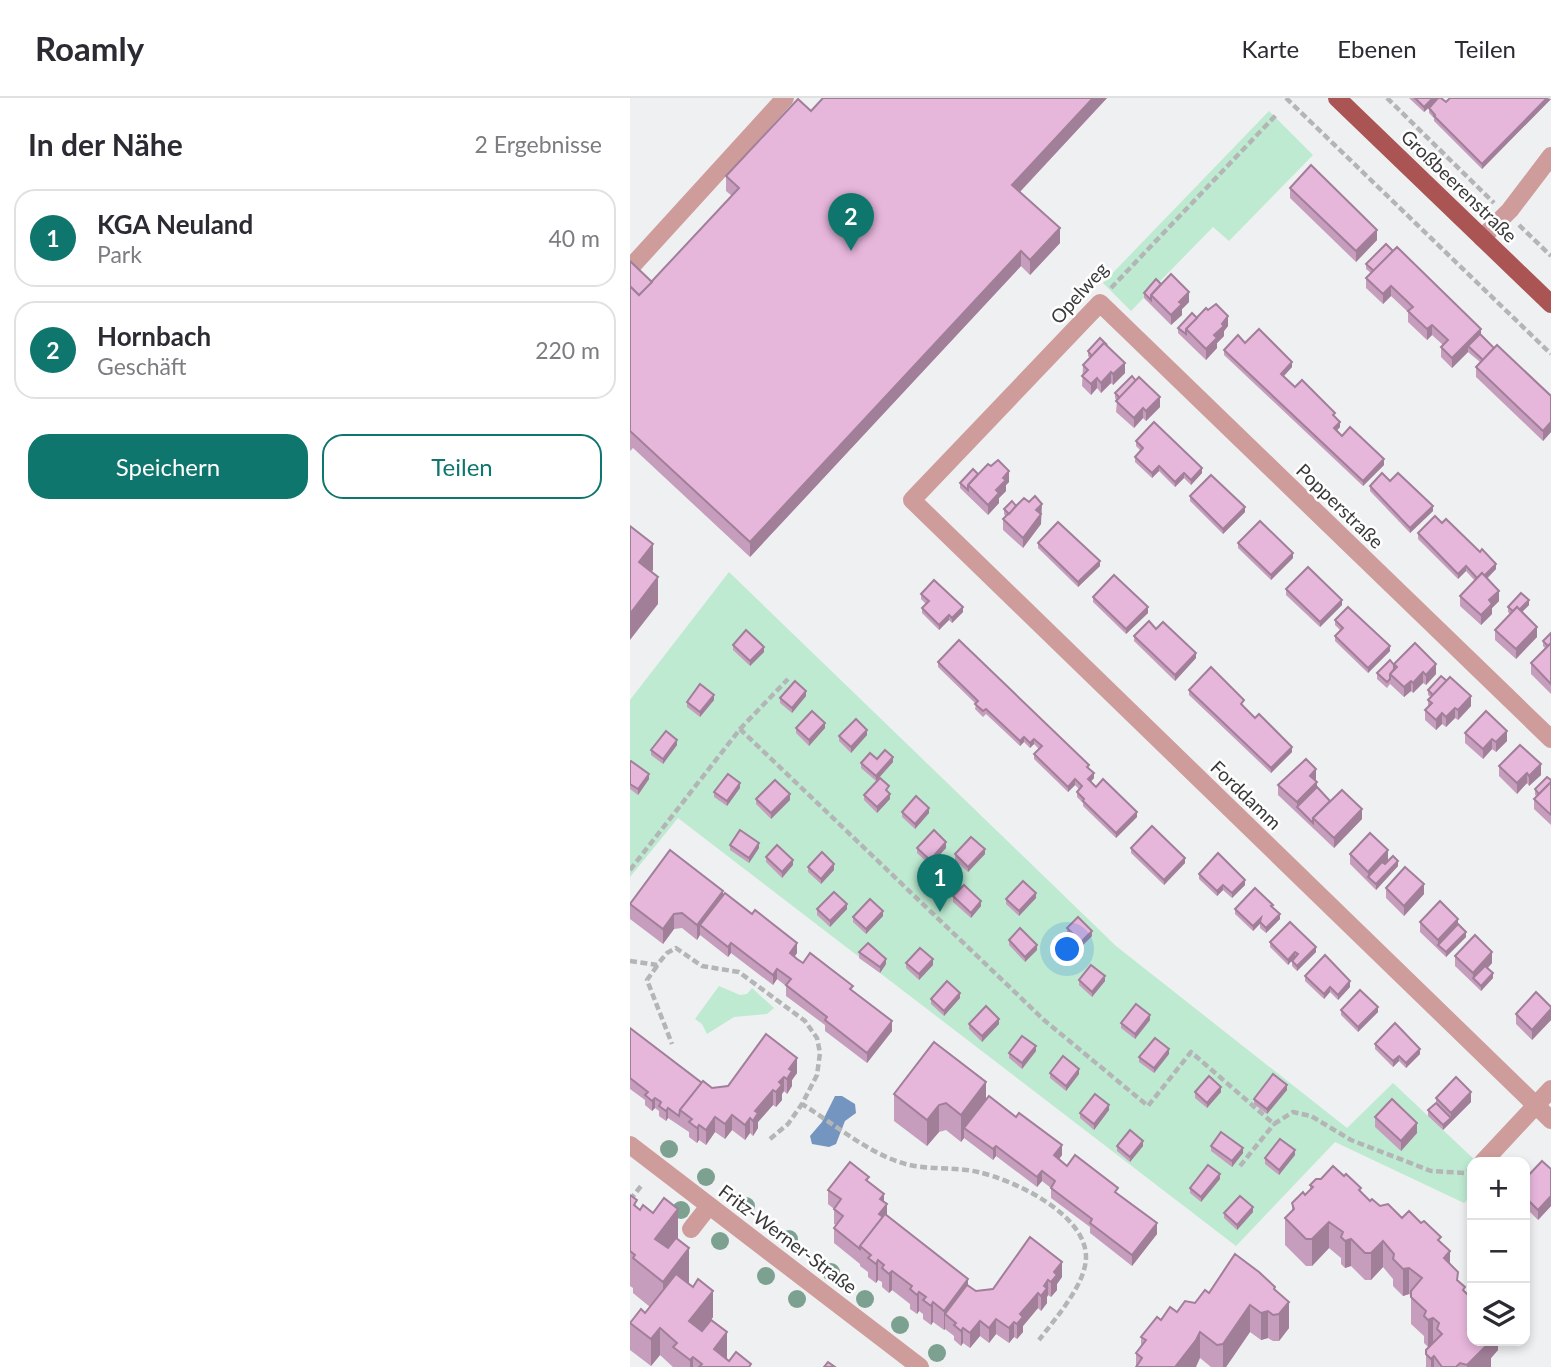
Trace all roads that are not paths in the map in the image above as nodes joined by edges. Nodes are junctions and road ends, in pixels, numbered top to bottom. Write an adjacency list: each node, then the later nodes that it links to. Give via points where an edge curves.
1 (785, 98): 5 (street)
2 (1337, 98): 4 (main road, Großbeerenstraße)
3 (1551, 156): 4 (street)
4 (1482, 238): 7 (main road, Großbeerenstraße)
5 (631, 267)
6 (1100, 303): 8 (street, Opelweg); 9 (street, Popperstraße)
7 (1551, 304)
8 (912, 500): 11 (street, Forddamm)
9 (1551, 739)
10 (1551, 1089): 11 (street)
11 (1536, 1105): 12 (street, Forddamm); 14 (street)
12 (1551, 1120)
13 (630, 1145): 15 (street, Fritz-Werner-Straße)
14 (1488, 1157)
15 (709, 1206): 16 (street); 17 (street, Fritz-Werner-Straße)
16 (691, 1229)
17 (920, 1367)

